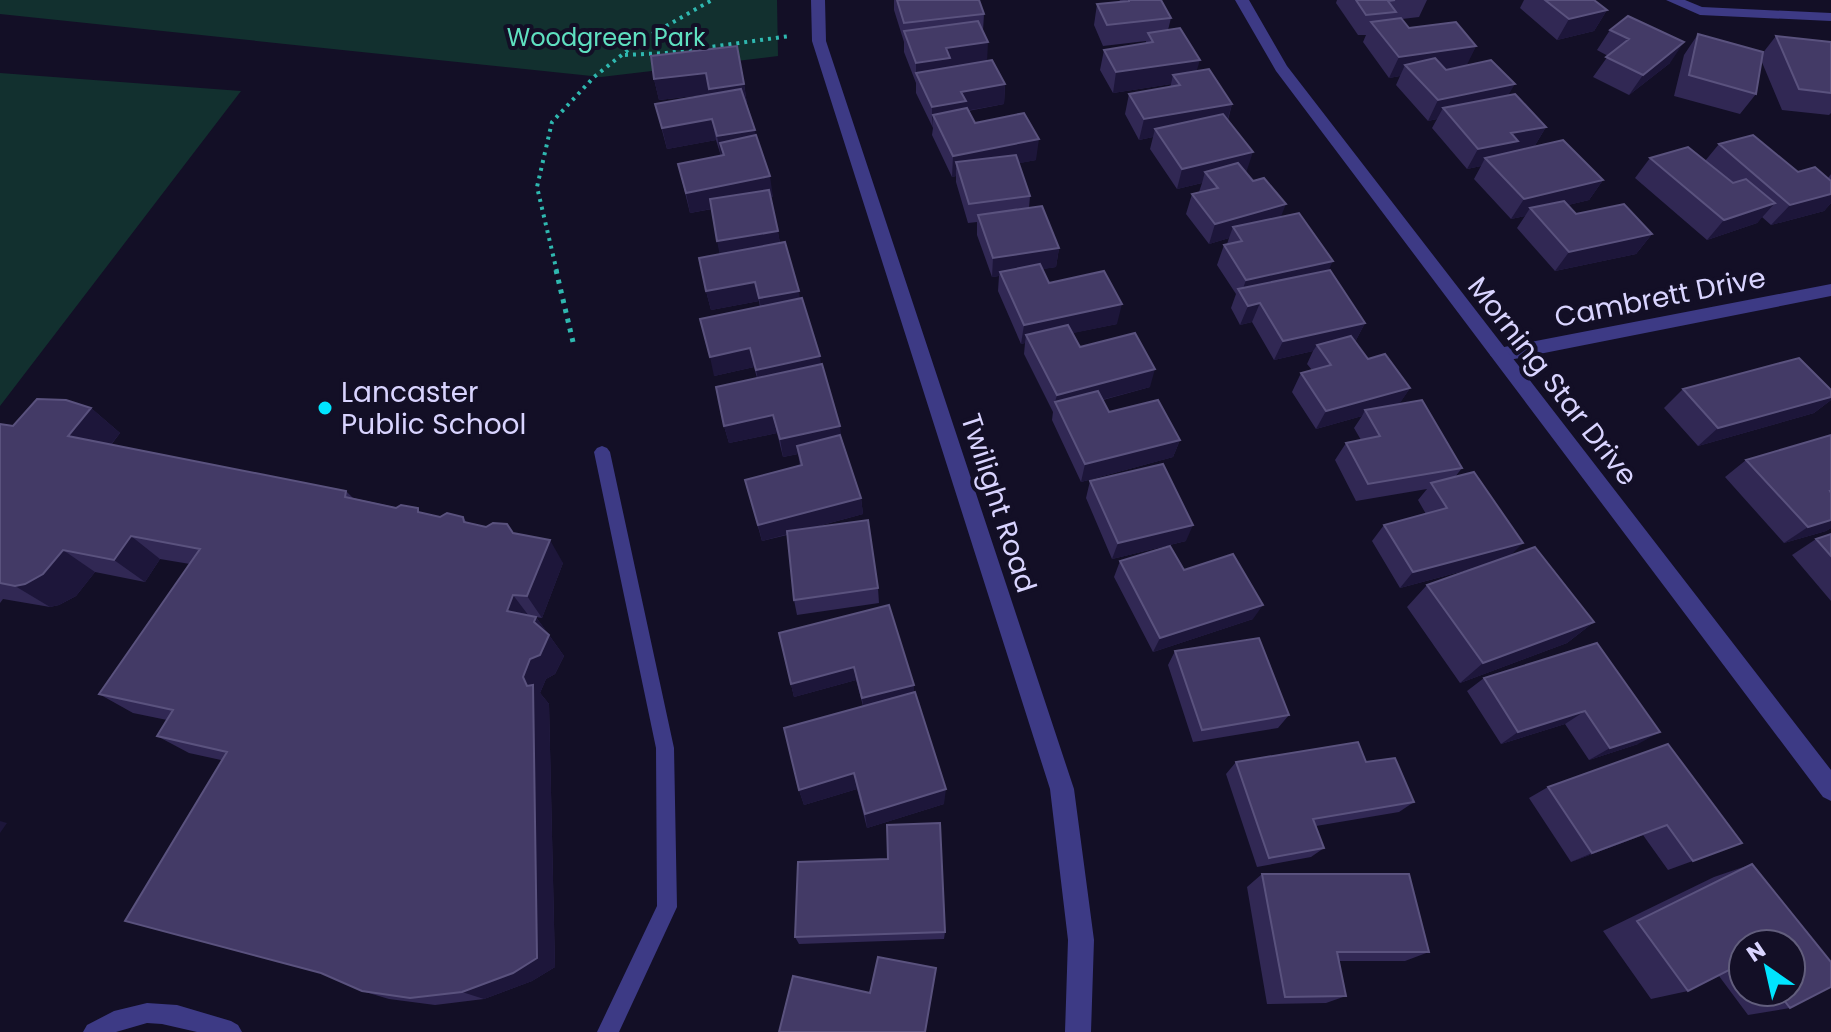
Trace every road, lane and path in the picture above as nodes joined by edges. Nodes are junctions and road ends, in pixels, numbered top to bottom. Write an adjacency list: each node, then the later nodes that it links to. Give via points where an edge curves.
1 (712, 0): 7 (path)
2 (818, 0): 6 (street, Twilight Road)
3 (1242, 0): 10 (street, Morning Star Drive, via 1281,68)
4 (1673, 0): 5 (street, via 1700,11)
5 (1831, 17)
6 (818, 32): 7 (path); 16 (street, Twilight Road, via 1062,789 1081,904)
7 (624, 55): 9 (path, via 594,77 552,122 537,187)
8 (1831, 290): 10 (street, Cambrett Drive)
9 (573, 342)
10 (1499, 355): 12 (street, Morning Star Drive)
11 (602, 452): 15 (lane, via 665,748 667,907)
12 (1831, 789)
13 (94, 1032): 14 (lane, via 123,1017 154,1010)
14 (231, 1032)
15 (608, 1032)
16 (1078, 1032)

